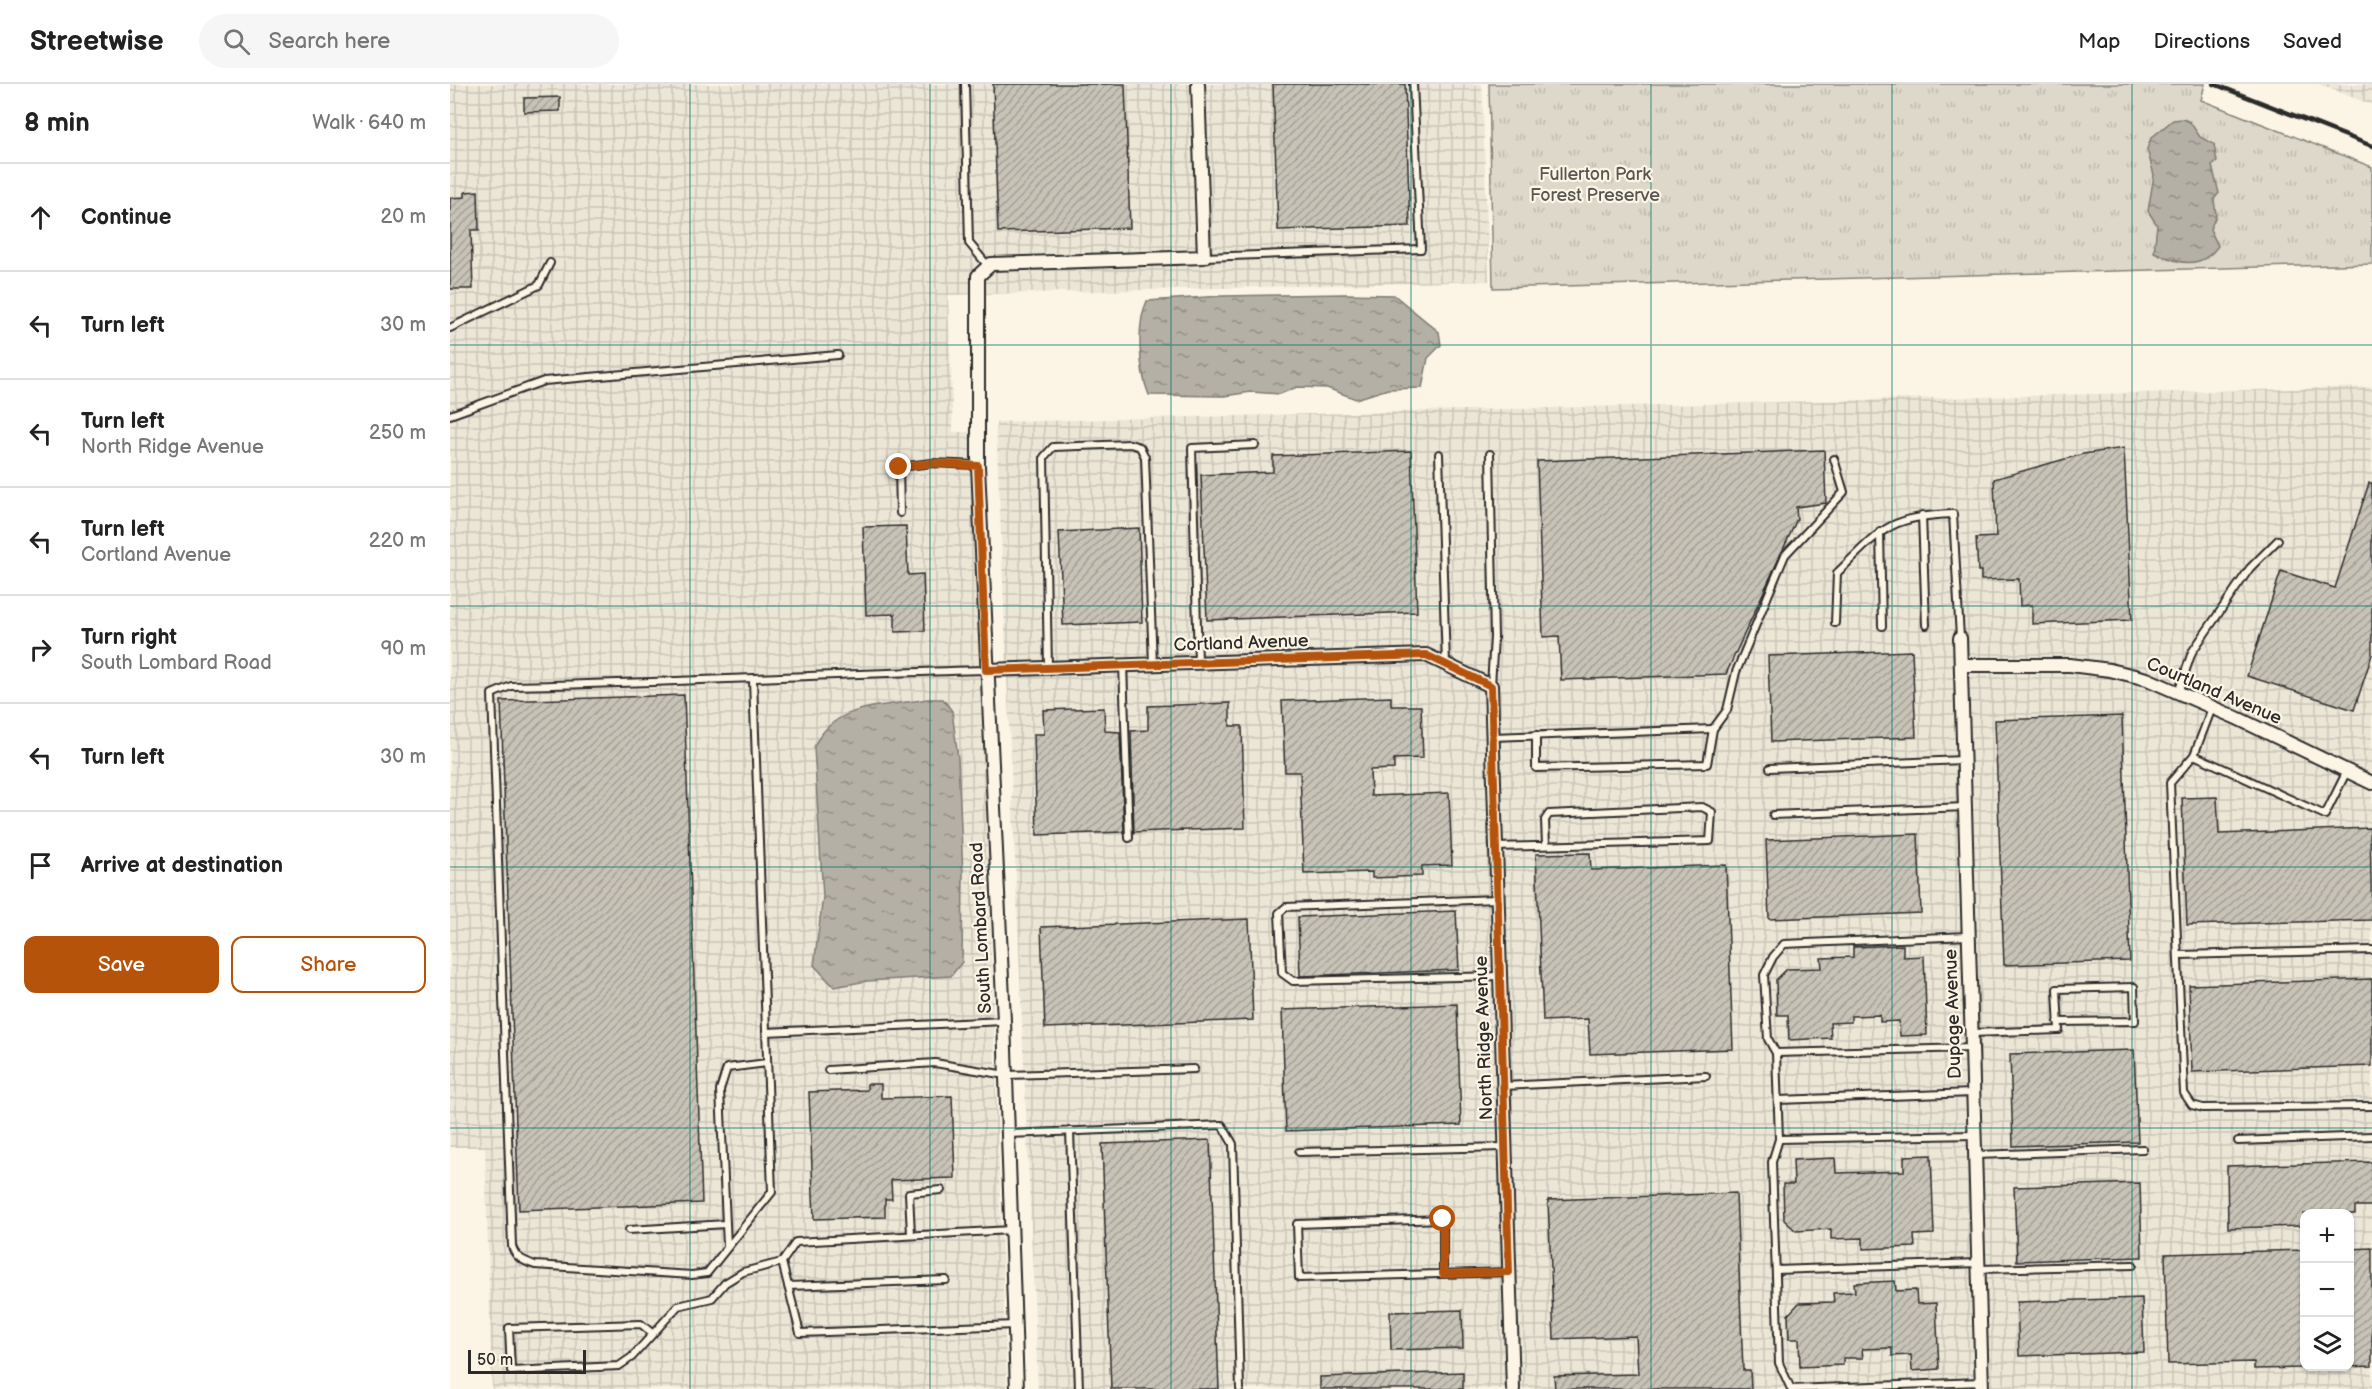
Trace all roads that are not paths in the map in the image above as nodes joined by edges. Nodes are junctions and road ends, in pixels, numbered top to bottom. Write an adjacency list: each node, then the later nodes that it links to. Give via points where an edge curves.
1 (965, 84): 6 (lane, via 969,243)
2 (1198, 84): 4 (street)
3 (1413, 84): 4 (lane, via 1421,249)
4 (1204, 257): 6 (street)
5 (550, 263): 7 (lane, via 539,285)
6 (988, 266): 14 (street, South Lombard Road, via 978,276 976,293)
7 (450, 328)
8 (838, 355): 9 (lane, via 544,381)
9 (450, 415)
10 (1255, 445): 23 (lane, via 1192,448)
11 (1439, 454): 26 (lane)
12 (1490, 454): 31 (lane, via 1494,637)
13 (1834, 459): 34 (lane, via 1844,492 1785,555 1740,661 1727,710)
14 (978, 466): 15 (lane, via 932,463 899,467); 29 (street, South Lombard Road)
15 (900, 513)
16 (1922, 515): 17 (lane, via 1897,521); 20 (lane); 22 (lane, via 1953,514)
17 (1880, 532): 19 (lane, via 1837,573); 21 (lane)
18 (2278, 540): 32 (lane, via 2250,568 2192,652)
19 (1835, 623)
20 (1926, 625)
21 (1882, 626)
22 (1960, 638): 27 (street, Dupage Avenue)
23 (1198, 662): 24 (street, Cortland Avenue); 26 (street, Cortland Avenue, via 1426,655)
24 (1153, 664): 25 (street, Cortland Avenue); 28 (lane, via 1145,457 1140,447 1130,444 1053,447 1044,457)
25 (1123, 665): 28 (street, Cortland Avenue); 44 (lane)
26 (1446, 665): 31 (street, Cortland Avenue)
27 (1961, 665): 32 (street, Courtland Avenue, via 2070,665 2110,670 2146,679); 38 (street, Dupage Avenue)
28 (1048, 667): 29 (street, Cortland Avenue)
29 (986, 670): 30 (lane); 52 (street, South Lombard Road)
30 (753, 680): 54 (lane); 82 (lane, via 511,686 498,689 490,699 513,1251 518,1258 535,1265 692,1275 707,1273)
31 (1491, 686): 36 (street, North Ridge Avenue)
32 (2178, 693): 33 (street, Courtland Avenue)
33 (2212, 708): 37 (lane); 40 (street, Courtland Avenue)
34 (1713, 729): 35 (lane); 35 (lane, via 1707,764 1536,768)
35 (1536, 735): 36 (lane)
36 (1492, 737): 46 (street, North Ridge Avenue)
37 (2194, 755): 40 (lane, via 2325,815); 50 (lane, via 2170,783)
38 (1964, 760): 39 (lane); 42 (street, Dupage Avenue)
39 (1770, 768)
40 (2347, 771): 41 (street, Courtland Avenue)
41 (2372, 783)
42 (1965, 807): 43 (lane); 48 (street, Dupage Avenue)
43 (1773, 815)
44 (1129, 838)
45 (1546, 845): 45 (lane, via 1710,841 1712,812 1702,807 1549,814 1545,820); 46 (lane)
46 (1495, 847): 47 (street, North Ridge Avenue)
47 (1498, 899): 51 (street, North Ridge Avenue); 51 (lane, via 1286,907 1279,913 1281,973 1293,981)
48 (1969, 936): 55 (street, Dupage Avenue); 57 (lane, via 1784,944 1764,975 1768,1039)
49 (2372, 950): 50 (lane)
50 (2180, 955): 66 (lane, via 2184,1093 2192,1105)
51 (1500, 976): 63 (street, North Ridge Avenue)
52 (1004, 1021): 54 (lane); 61 (street, South Lombard Road)
53 (2058, 1022): 53 (lane, via 2057,989 2134,987 2135,1021); 55 (lane, via 2059,1030)
54 (766, 1032): 58 (lane)
55 (1972, 1033): 56 (street, Dupage Avenue)
56 (1972, 1048): 57 (lane); 64 (street, Dupage Avenue)
57 (1776, 1053): 65 (lane)
58 (767, 1063): 78 (lane, via 727,1068 720,1090); 82 (lane, via 771,1192)
59 (1194, 1069): 61 (lane)
60 (828, 1070): 61 (lane, via 934,1064)
61 (1006, 1075): 68 (street, South Lombard Road)
62 (1706, 1076): 63 (lane)
63 (1503, 1086): 73 (street, North Ridge Avenue)
64 (1973, 1093): 65 (lane); 69 (street, Dupage Avenue)
65 (1778, 1100): 71 (lane)
66 (2372, 1106)
67 (1070, 1131): 68 (lane); 95 (lane); 96 (lane, via 1222,1125 1233,1144)
68 (1008, 1134): 80 (street, South Lombard Road)
69 (1974, 1135): 71 (lane); 76 (street, Dupage Avenue)
70 (2372, 1136): 72 (lane)
71 (1779, 1139): 86 (lane, via 1772,1162)
72 (2238, 1142)
73 (1505, 1147): 75 (lane); 87 (street, North Ridge Avenue)
74 (2143, 1149): 76 (lane)
75 (1299, 1152)
76 (1975, 1155): 85 (street, Dupage Avenue)
77 (941, 1190): 81 (lane, via 909,1193)
78 (726, 1224): 79 (lane); 82 (lane)
79 (629, 1230)
80 (1011, 1230): 81 (lane); 91 (street, South Lombard Road)
81 (911, 1234): 83 (lane, via 795,1242)
82 (727, 1246)
83 (782, 1262): 90 (lane); 92 (lane, via 743,1272 725,1283 712,1298 678,1306)
84 (2133, 1265): 85 (lane)
85 (1978, 1266): 86 (lane); 93 (street, Dupage Avenue)
86 (1776, 1270): 98 (lane, via 1779,1363)
87 (1509, 1272): 88 (lane); 97 (street, North Ridge Avenue)
88 (1443, 1274): 88 (lane, via 1299,1278 1297,1224 1443,1219)
89 (946, 1280): 90 (lane)
90 (788, 1286): 91 (lane, via 800,1333)
91 (1015, 1325): 94 (street, South Lombard Road)
92 (652, 1333): 92 (lane, via 632,1357 618,1366 511,1371 509,1328 640,1324)
93 (1982, 1385): 98 (lane)
94 (1017, 1389)
95 (1079, 1389)
96 (1240, 1389)
97 (1513, 1389)
98 (1791, 1389)

